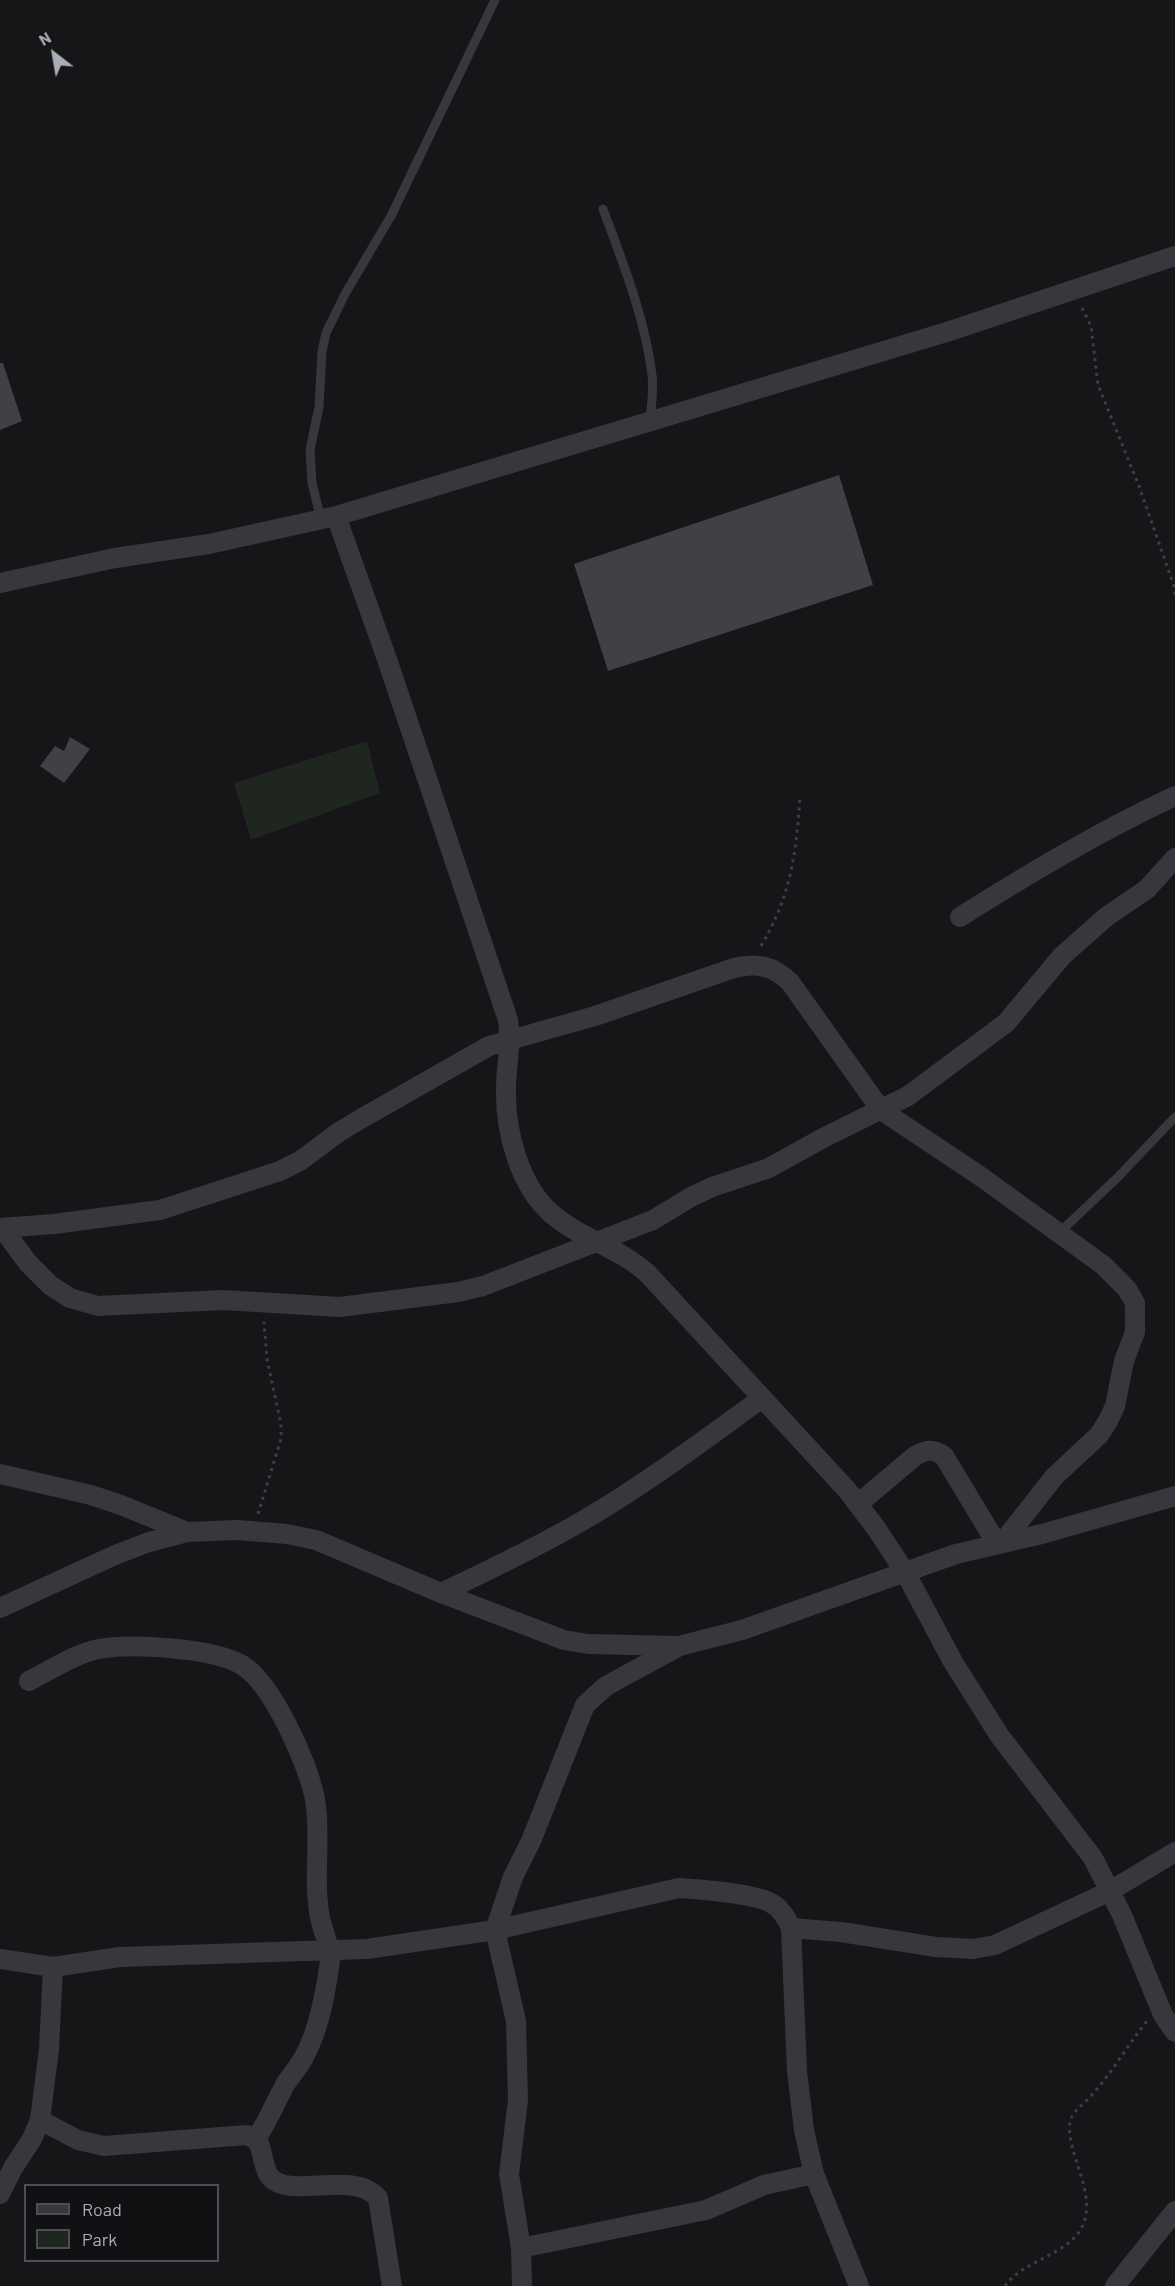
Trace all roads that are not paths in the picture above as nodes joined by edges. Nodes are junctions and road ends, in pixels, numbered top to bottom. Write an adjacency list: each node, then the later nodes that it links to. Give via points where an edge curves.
1 (495, 0): 5 (lane, via 391,216 326,333 319,407 310,450 312,483)
2 (603, 209): 4 (lane, via 628,275 644,333 652,377)
3 (1175, 256): 4 (street, via 950,331)
4 (650, 422): 5 (street)
5 (329, 518): 6 (street); 10 (street, via 389,665 508,1020)
6 (0, 583)
7 (1175, 796): 9 (street, via 1050,860)
8 (1175, 858): 11 (street, via 1147,889 1075,943 1006,1023 917,1090)
9 (960, 917)
10 (511, 1039): 11 (street, via 604,1013 747,965 762,965 790,982); 13 (street, via 481,1050 364,1117 289,1168 160,1210); 15 (street, via 506,1105 525,1179 550,1213)
11 (881, 1110): 14 (street); 15 (street, via 769,1168 712,1187 653,1220)
12 (1175, 1117): 14 (lane)
13 (1, 1228): 15 (street, via 51,1286 70,1298 98,1306 224,1300 340,1307 458,1292)
14 (1060, 1232): 21 (street, via 1127,1289 1135,1303 1135,1332 1108,1421 1054,1477)
15 (598, 1242): 16 (street, via 620,1252 648,1274)
16 (762, 1398): 19 (street); 23 (street, via 586,1519)
17 (0, 1474): 20 (street, via 91,1494)
18 (1175, 1496): 21 (street)
19 (858, 1504): 21 (street, via 915,1456 933,1450 944,1456); 22 (street)
20 (187, 1532): 23 (street, via 237,1530 316,1540); 24 (street, via 115,1555)
21 (1000, 1543): 22 (street)
22 (905, 1572): 25 (street, via 742,1629); 28 (street, via 953,1662 999,1735 1093,1858)
23 (441, 1593): 25 (street, via 564,1640)
24 (0, 1608)
25 (679, 1646): 30 (street, via 606,1686 585,1705)
26 (29, 1681): 31 (street, via 74,1657 120,1647 189,1651 243,1666 264,1688 297,1745 310,1778 317,1821 318,1907)
27 (1175, 1852): 28 (street)
28 (1110, 1891): 29 (street, via 995,1945 973,1949); 34 (street, via 1159,2005)
29 (791, 1928): 30 (street, via 777,1907 762,1899 679,1888); 37 (street, via 796,2071)
30 (495, 1930): 31 (street); 40 (street, via 516,2021 518,2100 509,2174)
31 (330, 1951): 33 (street, via 120,1957); 36 (street, via 314,2035)
32 (0, 1959): 33 (street)
33 (53, 1967): 35 (street)
34 (1175, 2032)
35 (40, 2120): 36 (street, via 78,2140 104,2146 247,2135); 38 (street)
36 (256, 2139): 41 (street, via 270,2176 279,2183 361,2186 374,2193)
37 (814, 2174): 40 (street, via 764,2184 706,2210); 43 (street)
38 (0, 2194)
39 (1175, 2211): 44 (street)
40 (521, 2248): 42 (street)
41 (392, 2286)
42 (522, 2286)
43 (859, 2286)
44 (1115, 2286)

